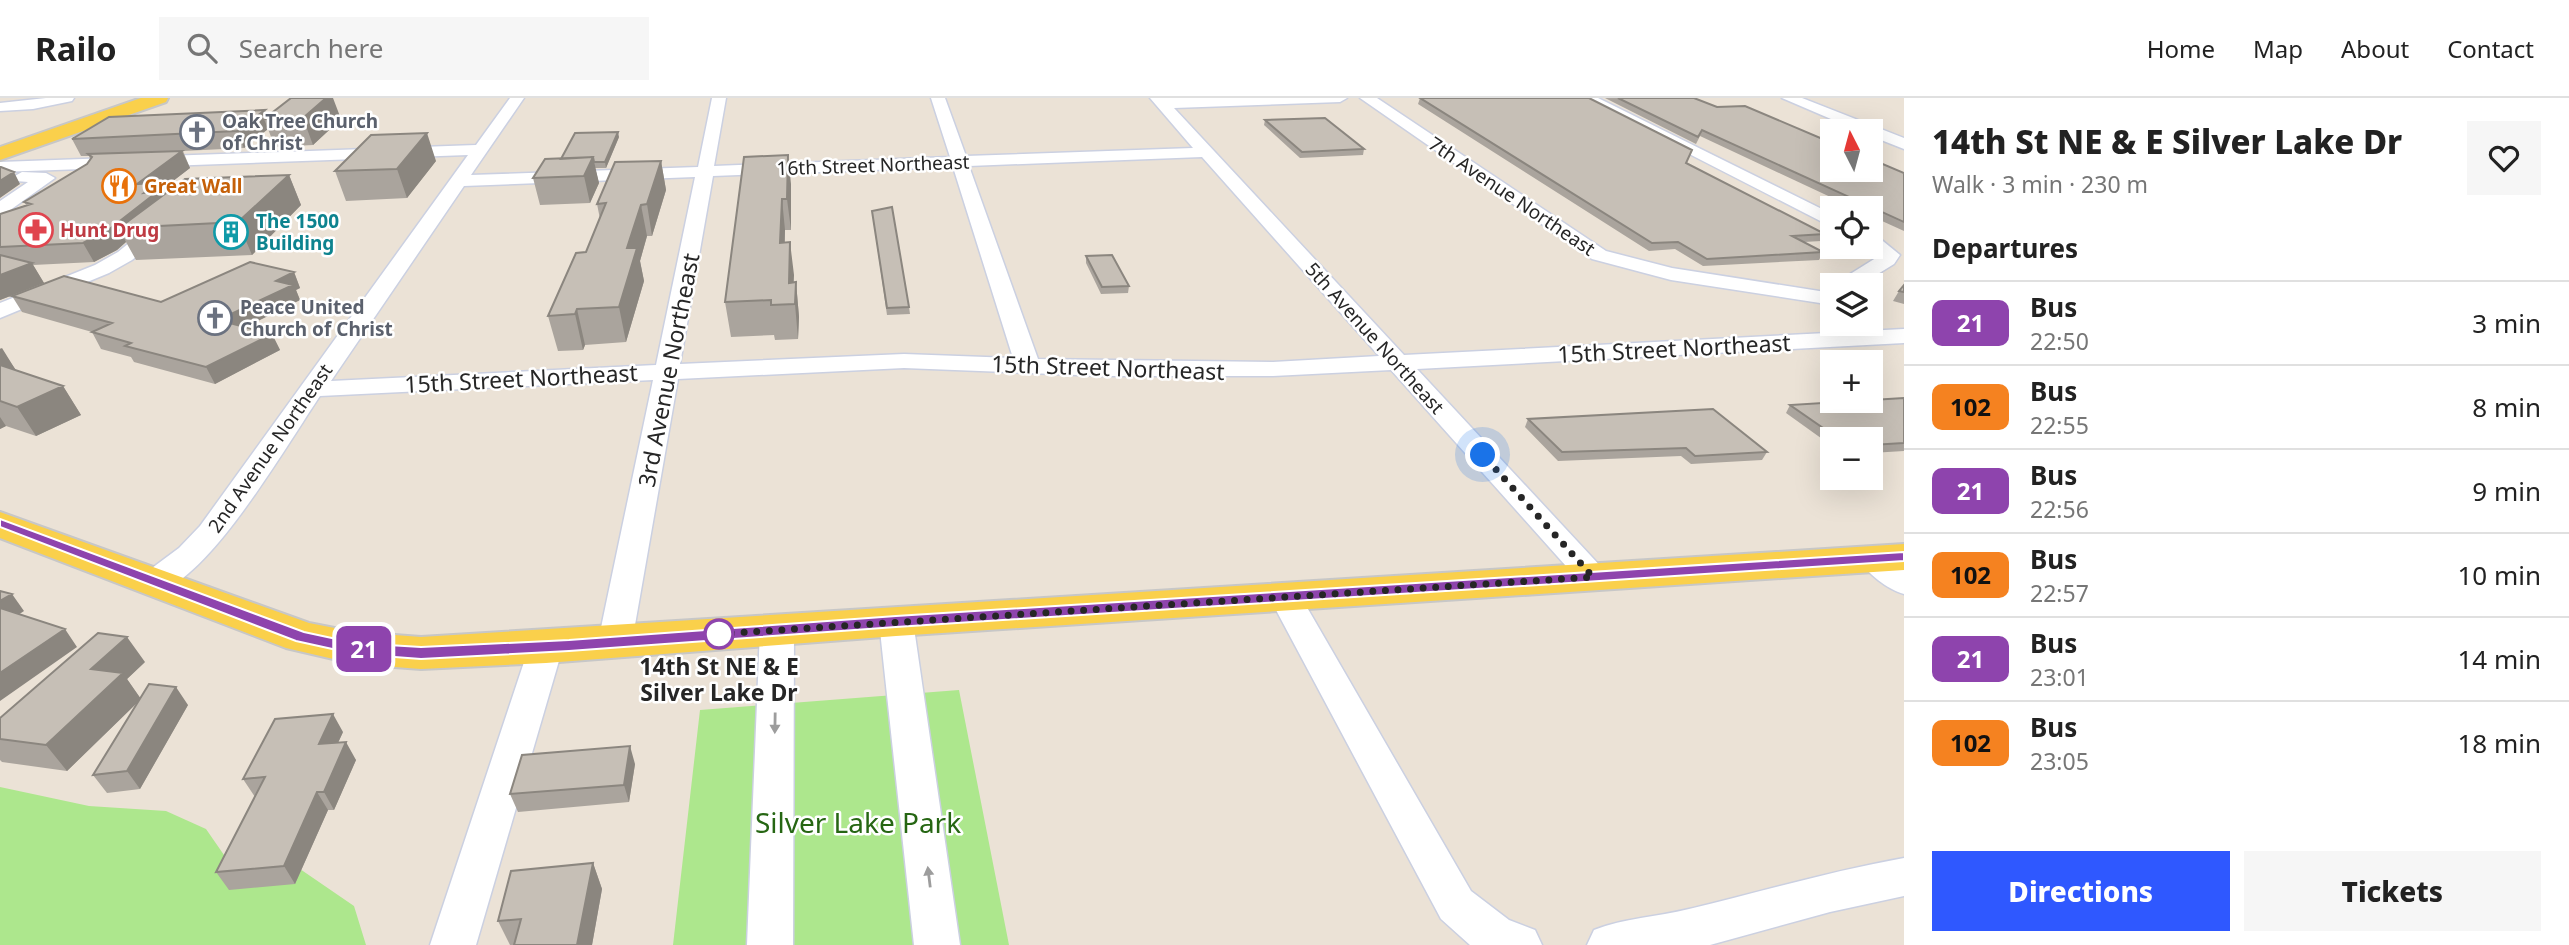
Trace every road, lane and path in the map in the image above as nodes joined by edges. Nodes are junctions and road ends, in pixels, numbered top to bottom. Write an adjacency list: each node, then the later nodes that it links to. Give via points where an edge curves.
1 (66, 98): 12 (street)
2 (132, 98): 18 (main road)
3 (159, 98): 15 (main road)
4 (517, 98): 21 (street, 2nd Avenue Northeast)
5 (719, 98): 28 (street, 3rd Avenue Northeast)
6 (939, 98): 25 (street)
7 (1340, 98): 11 (street)
8 (1367, 98): 38 (street, 7th Avenue Northeast, via 1599,255 1671,274)
9 (1587, 98): 34 (street)
10 (1789, 98): 20 (street)
11 (1160, 101): 22 (street, 5th Avenue Northeast)
12 (33, 105): 13 (street); 14 (street)
13 (0, 107)
14 (0, 120)
15 (96, 120): 16 (street); 23 (main road)
16 (140, 123)
17 (264, 143): 24 (street)
18 (0, 144)
19 (130, 144): 26 (street)
20 (1904, 144)
21 (480, 150): 24 (street); 31 (street, 2nd Avenue Northeast)
22 (1205, 152): 25 (street, 16th Street Northeast); 42 (street, 5th Avenue Northeast)
23 (0, 155)
24 (245, 159): 26 (street); 30 (street)
25 (959, 161): 28 (street, 16th Street Northeast); 43 (street)
26 (104, 164): 27 (street)
27 (0, 167)
28 (705, 171): 31 (street, 16th Street Northeast); 44 (street, 3rd Avenue Northeast)
29 (0, 179): 32 (street, via 46,178)
30 (219, 180)
31 (457, 181): 45 (street, 2nd Avenue Northeast)
32 (0, 209): 35 (street, via 29,210)
33 (182, 210): 39 (street, via 102,269)
34 (1820, 215)
35 (0, 223)
36 (1883, 248): 37 (street, via 1890,255 1887,260)
37 (1866, 273)
38 (1820, 296)
39 (0, 310)
40 (1883, 330): 41 (street)
41 (1900, 339): 42 (street, 15th Street Northeast)
42 (1398, 363): 43 (street, 15th Street Northeast, via 1228,370); 48 (street, 5th Avenue Northeast)
43 (1028, 366): 44 (street, 15th Street Northeast, via 904,361)
44 (668, 371): 45 (street, 15th Street Northeast); 53 (street, 3rd Avenue Northeast)
45 (312, 388): 49 (street, 2nd Avenue Northeast, via 211,533)
46 (0, 524): 49 (main road)
47 (1894, 566): 48 (main road)
48 (1593, 577): 50 (main road)
49 (155, 582): 54 (main road, via 274,628 355,648 421,653)
50 (1285, 597): 51 (main road); 56 (street, via 1456,905 1476,924)
51 (896, 621): 52 (main road); 59 (street, one-way to 51)
52 (777, 630): 53 (main road); 58 (street, one-way to 58)
53 (615, 642): 54 (main road)
54 (546, 647): 57 (street)
55 (1904, 877): 60 (street, via 1810,895 1687,932)
56 (1511, 944)
57 (453, 945)
58 (770, 945)
59 (937, 945)
60 (1610, 945)

